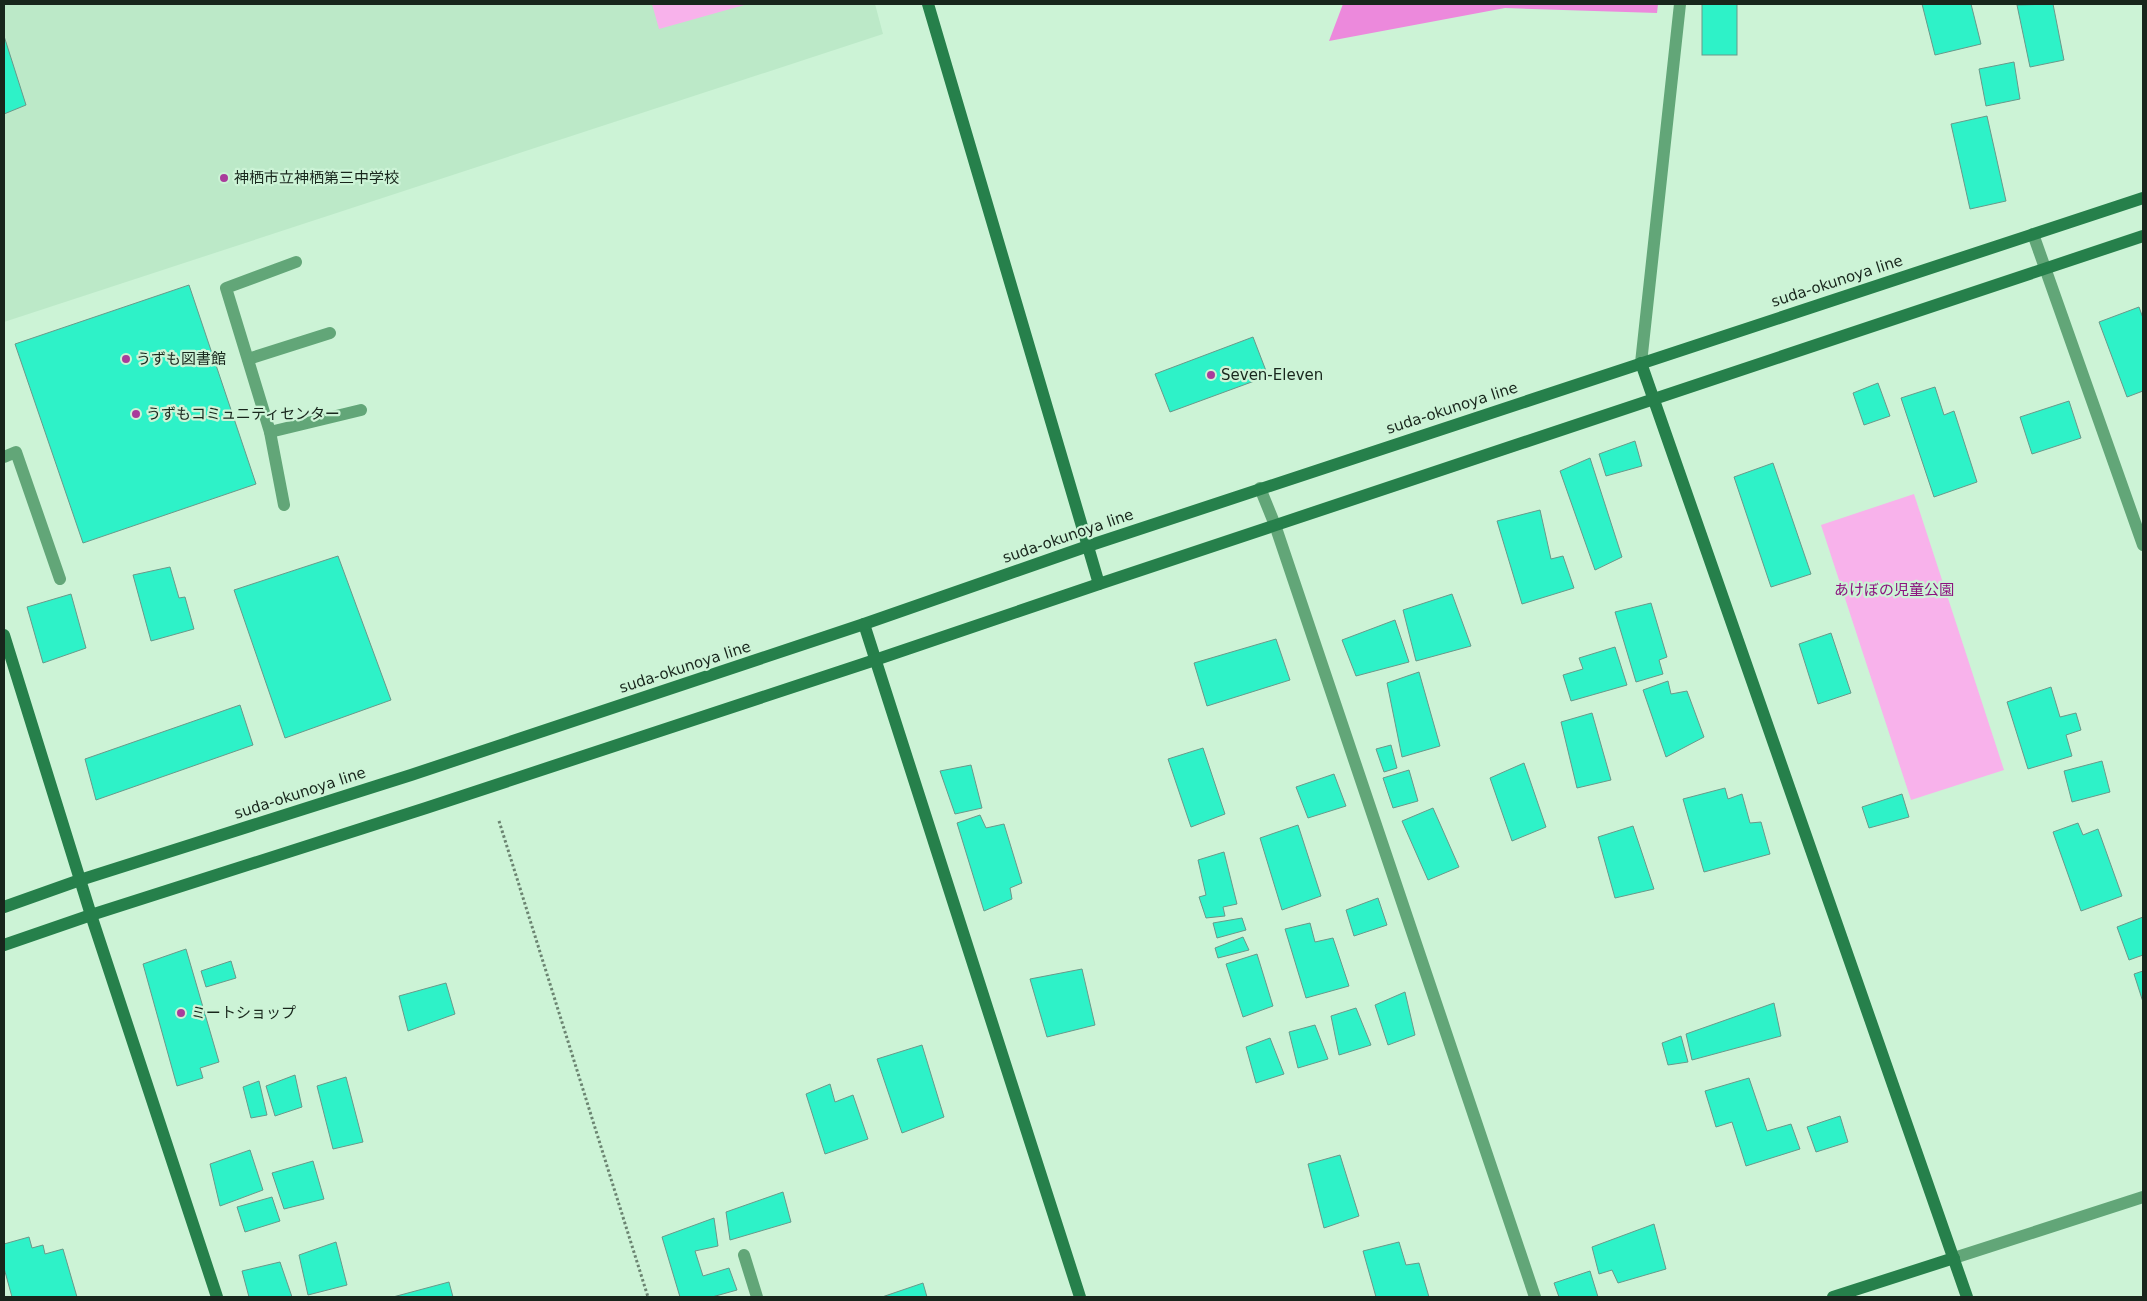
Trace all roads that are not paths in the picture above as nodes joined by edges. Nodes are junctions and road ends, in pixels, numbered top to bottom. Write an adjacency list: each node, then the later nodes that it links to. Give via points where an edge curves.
1 (928, 4): 19 (main road)
2 (1680, 4): 10 (street)
3 (2143, 198): 4 (main road, suda-okunoya line)
4 (2033, 234): 7 (street); 10 (main road, suda-okunoya line)
5 (2143, 236): 7 (main road)
6 (296, 262): 9 (street, via 226,288)
7 (2046, 269): 11 (main road); 18 (street)
8 (330, 333): 9 (street)
9 (248, 359): 13 (street)
10 (1641, 363): 11 (main road); 15 (main road, suda-okunoya line)
11 (1653, 400): 17 (main road); 32 (main road)
12 (360, 410): 13 (street)
13 (270, 432): 16 (street)
14 (4, 457): 20 (street, via 16,452)
15 (1260, 488): 17 (street); 19 (main road, suda-okunoya line)
16 (284, 505)
17 (1275, 525): 21 (main road); 36 (street)
18 (2143, 545)
19 (1088, 546): 21 (main road); 22 (main road, suda-okunoya line)
20 (60, 579)
21 (1099, 584): 25 (main road)
22 (864, 624): 25 (main road); 26 (main road, suda-okunoya line)
23 (4, 636): 24 (main road)
24 (6, 651): 26 (main road)
25 (875, 660): 28 (main road); 35 (main road)
26 (80, 880): 27 (main road, suda-okunoya line); 28 (main road)
27 (4, 906)
28 (90, 915): 29 (main road); 33 (main road)
29 (4, 945)
30 (2143, 1197): 32 (street)
31 (744, 1255): 34 (street)
32 (1954, 1258): 37 (main road); 38 (main road)
33 (217, 1297)
34 (757, 1297)
35 (1080, 1297)
36 (1535, 1297)
37 (1833, 1297)
38 (1967, 1297)

